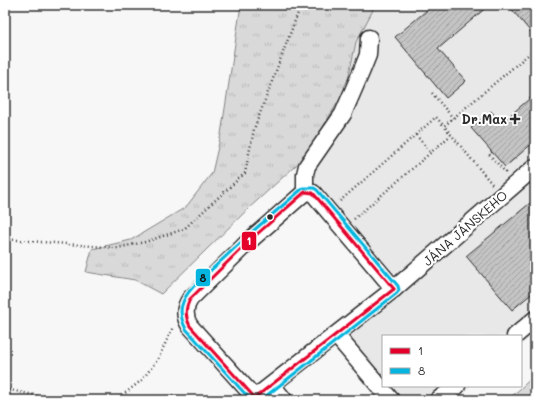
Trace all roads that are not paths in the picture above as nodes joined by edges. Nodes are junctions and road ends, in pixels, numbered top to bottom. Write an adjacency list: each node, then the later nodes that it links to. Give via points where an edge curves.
1 (369, 38): 3 (street, via 368,56 343,114 307,166)
2 (535, 167): 4 (street, JÁNA JÁNSKEHO)
3 (305, 192): 4 (street, via 313,193); 10 (street, JÁNA JÁNSKEHO, via 214,275 190,299 185,309 190,326)
4 (394, 289): 6 (street, JÁNA JÁNSKEHO)
5 (535, 319): 7 (street)
6 (336, 335): 8 (street, JÁNA JÁNSKEHO); 12 (street)
7 (516, 335)
8 (272, 385): 10 (street, JÁNA JÁNSKEHO); 11 (street)
9 (456, 387): 13 (street)
10 (254, 399)
11 (284, 400)
12 (391, 400)
13 (438, 400)

